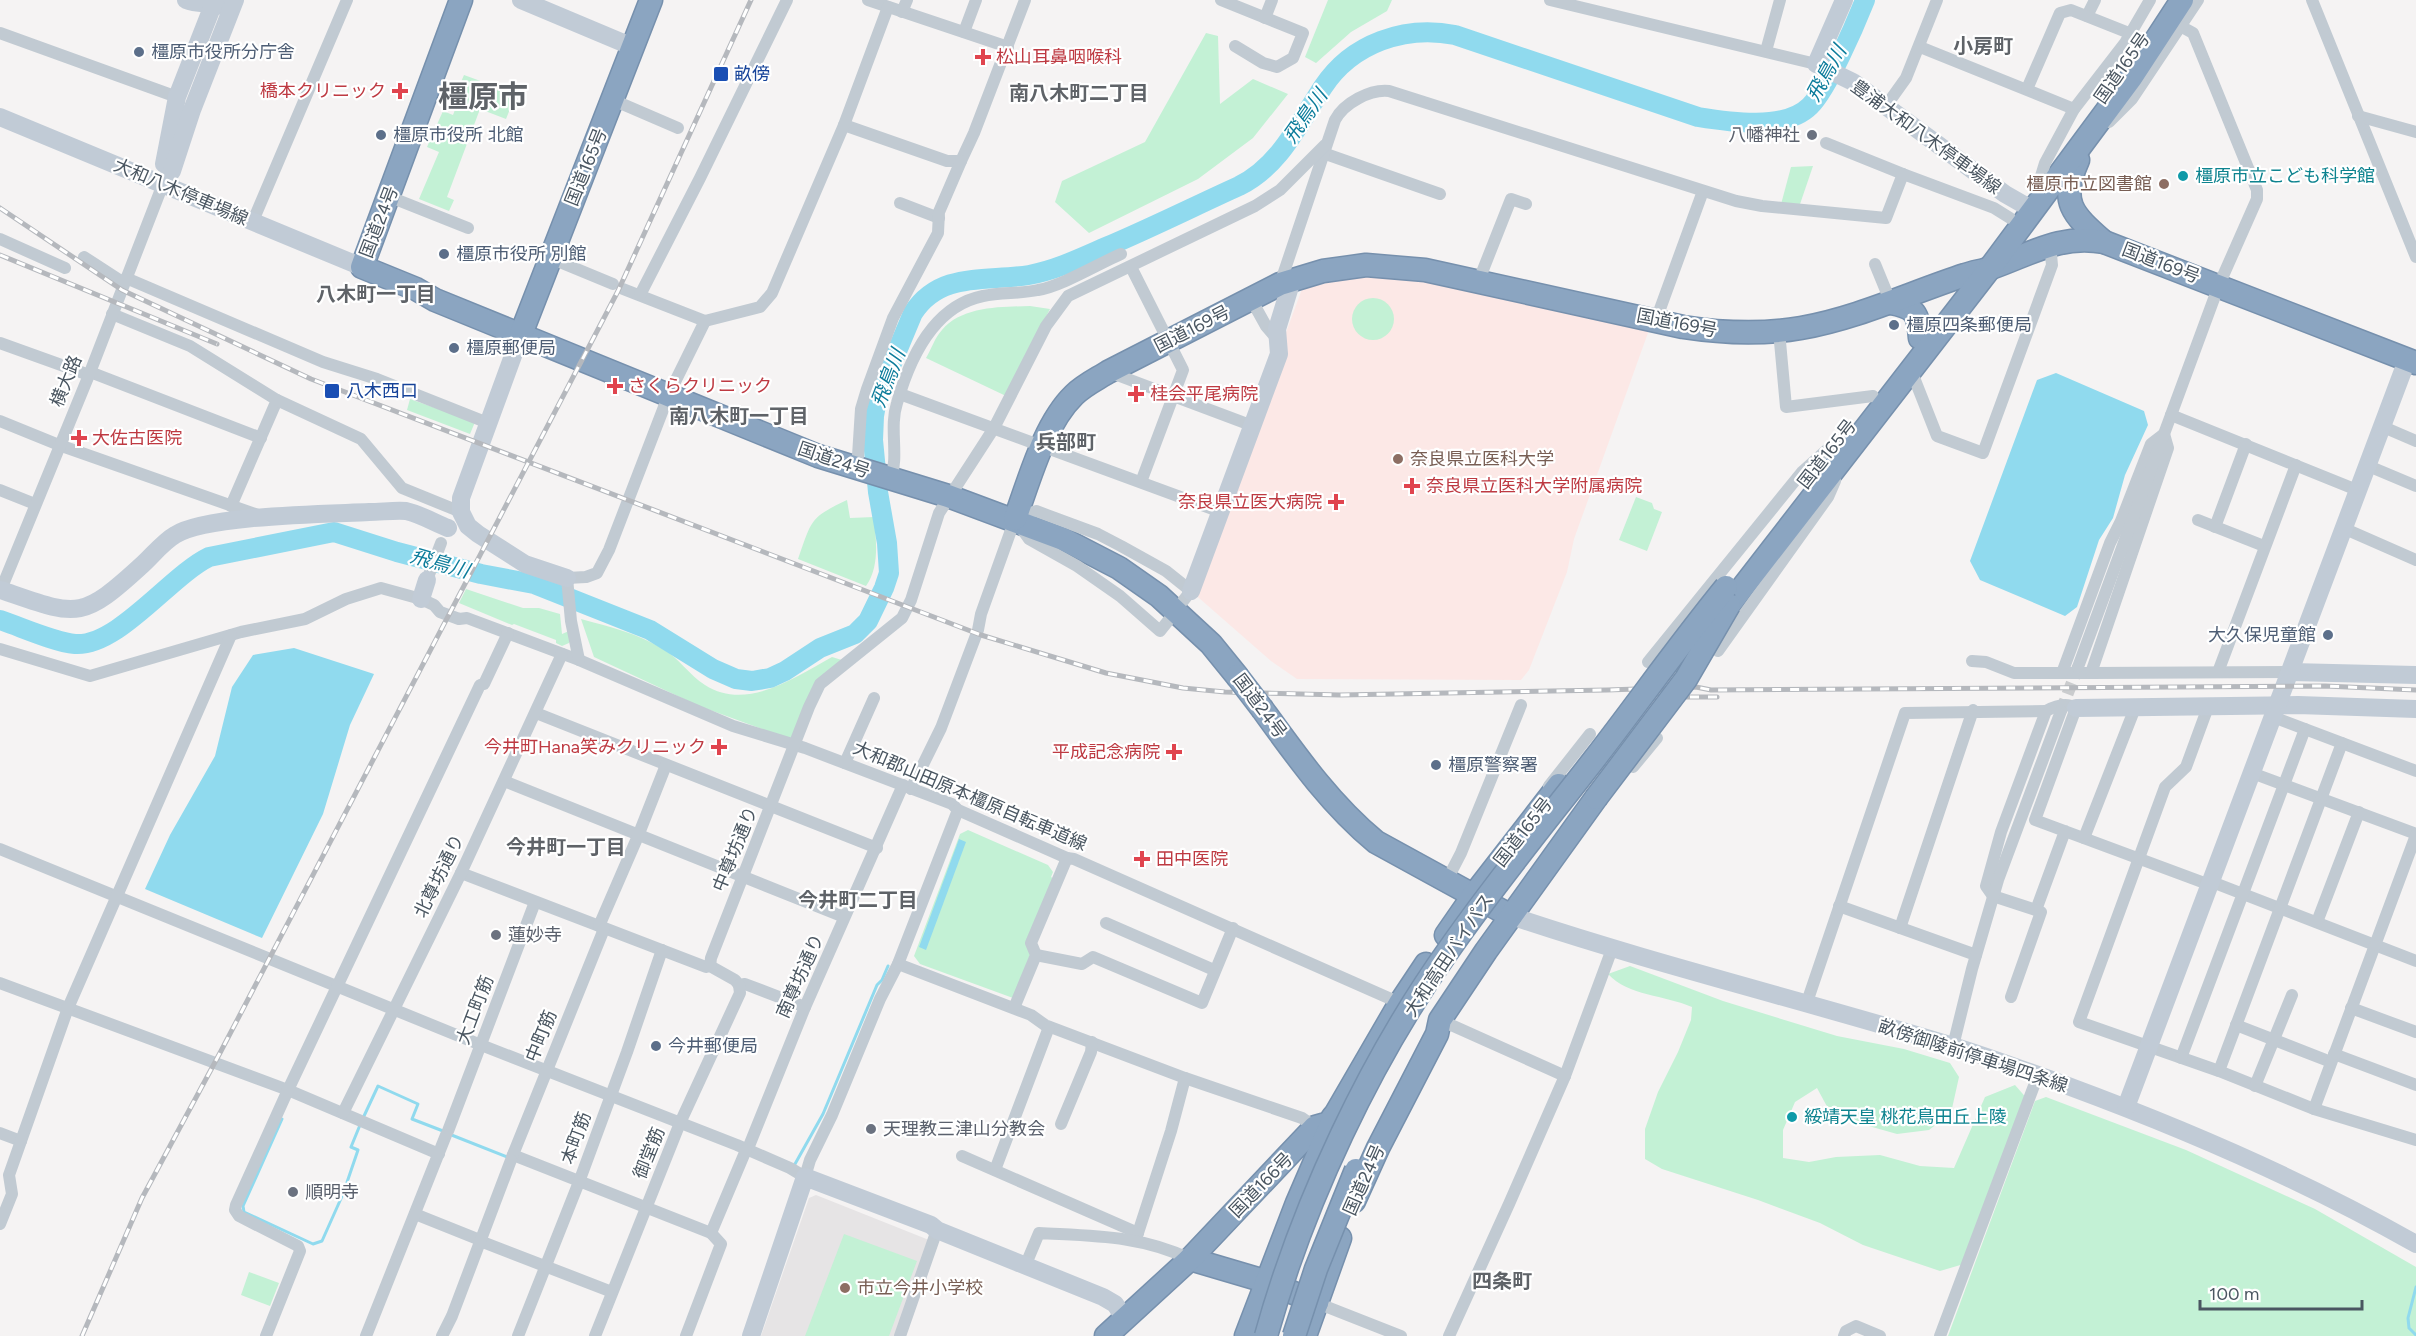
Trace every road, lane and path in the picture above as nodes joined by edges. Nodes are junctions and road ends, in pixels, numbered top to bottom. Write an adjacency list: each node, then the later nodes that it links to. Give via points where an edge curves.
1 (186, 0): 22 (street)
2 (347, 0): 63 (street)
3 (461, 0): 58 (highway, 国道24号)
4 (521, 0): 34 (street)
5 (651, 0): 34 (highway, 国道165号)
6 (787, 0): 84 (street)
7 (868, 0): 26 (street)
8 (976, 0): 30 (street)
9 (1025, 0): 35 (street)
10 (1221, 0): 28 (street)
11 (1272, 0): 28 (street)
12 (1551, 0): 23 (street)
13 (1780, 0): 37 (street)
14 (1844, 0): 38 (street)
15 (1937, 0): 36 (street)
16 (2096, 0): 27 (street)
17 (2150, 0): 32 (street)
18 (2168, 0): 54 (highway, 国道165号)
19 (2182, 0): 49 (highway, 国道165号, via 2150,52)
20 (2198, 0): 29 (street)
21 (2312, 0): 44 (street)
22 (213, 1): 24 (street); 40 (street)
23 (1583, 3): 37 (street)
24 (233, 5): 55 (street)
25 (904, 6): 26 (street); 30 (street)
26 (888, 8): 46 (street)
27 (2087, 16): 32 (street); 39 (street, via 2071,10 2060,13)
28 (1265, 18): 33 (street, via 1303,33 1293,58 1277,67)
29 (2182, 27): 49 (street, via 2132,99 2114,118); 83 (street, via 2193,33 2257,190 2256,204)
30 (964, 32): 35 (street)
31 (0, 33): 40 (street)
32 (2129, 33): 43 (street)
33 (1235, 46)
34 (633, 47): 41 (highway, 国道165号)
35 (1008, 47): 52 (street)
36 (1920, 47): 39 (street); 42 (street, via 1906,78)
37 (1766, 51): 38 (street)
38 (1819, 65): 42 (street, 豊浦大和八木停車場線, via 1853,82)
39 (2026, 89): 43 (street)
40 (177, 97): 55 (street, via 163,168)
41 (613, 100): 47 (street); 71 (highway, 国道165号)
42 (1886, 106): 61 (street, 豊浦大和八木停車場線)
43 (2074, 109): 54 (street)
44 (2358, 116): 48 (street); 70 (street)
45 (0, 117): 55 (street, 大和八木停車場線)
46 (844, 126): 52 (street, via 947,161); 89 (street, via 772,293 760,307)
47 (678, 128)
48 (2416, 132)
49 (2089, 135): 61 (highway, 国道165号); 66 (highway, via 2071,175 2069,201 2074,213)
50 (1826, 143): 53 (street)
51 (1324, 149): 56 (street, via 1340,110 1374,92 1389,91); 57 (street); 74 (street, 中尊坊通り, via 1263,201); 82 (street)
52 (961, 160): 62 (street)
53 (1903, 174): 56 (street, via 1886,218 1762,206); 61 (street, via 1994,208)
54 (2041, 176): 61 (highway, 国道165号)
55 (164, 184): 63 (street, 大和八木停車場線); 79 (street, 横大路)
56 (1703, 191): 88 (street)
57 (1440, 194)
58 (390, 197): 64 (street); 73 (highway, 国道24号)
59 (900, 203): 62 (street)
60 (1526, 204): 80 (street, via 1511,198)
61 (2021, 210): 76 (highway, 国道165号); 78 (highway, 国道165号)
62 (939, 218): 120 (street, via 938,233 893,318 861,409 858,456)
63 (253, 221): 73 (street, 大和八木停車場線)
64 (468, 228)
65 (0, 239): 75 (street)
66 (2104, 242): 67 (highway, 国道169号, via 2080,239); 83 (highway, 国道169号)
67 (2050, 244): 76 (highway, 国道169号); 97 (street, via 2052,265 1983,453 1937,436)
68 (1122, 254): 81 (street)
69 (84, 257): 79 (street)
70 (2416, 257)
71 (550, 258): 84 (street); 91 (highway, 国道165号)
72 (1875, 264): 86 (street)
73 (362, 267): 91 (highway, 国道24号)
74 (1131, 267): 77 (street, 中尊坊通り); 93 (street)
75 (65, 268)
76 (1990, 268): 78 (highway, 国道169号); 97 (highway, 国道165号)
77 (1115, 274): 81 (street, via 1109,268 1070,285); 110 (street, 中尊坊通り, via 1068,296 1046,326)
78 (1966, 274): 86 (highway, 国道169号); 92 (highway, 国道165号)
79 (125, 280): 87 (street, 横大路); 107 (street, via 323,362)
80 (1479, 280): 82 (highway, 国道169号, via 1405,267 1366,265 1323,271); 88 (highway, 国道169号)
81 (1062, 281): 101 (street, via 1040,290 986,295 959,303 930,329)
82 (1286, 282): 85 (highway, 国道169号); 94 (street)
83 (2219, 285): 96 (highway, 国道169号); 105 (street)
84 (640, 295): 89 (street)
85 (1251, 299): 93 (highway, 国道169号); 94 (street)
86 (1891, 303): 90 (highway, 国道169号); 92 (highway, via 1914,312)
87 (112, 314): 99 (street, 横大路); 104 (street, via 190,346)
88 (1656, 320): 90 (highway, 国道169号, via 1718,332)
89 (705, 321): 100 (street)
90 (1779, 331): 103 (street, via 1786,407)
91 (521, 334): 100 (highway, 国道24号); 107 (street)
92 (1920, 338): 103 (highway, 国道165号)
93 (1168, 340): 98 (highway, 国道169号); 102 (street, via 1183,370)
94 (1278, 341): 108 (street, via 1279,354)
95 (0, 343): 99 (street)
96 (2411, 362): 109 (street)
97 (1911, 370): 116 (highway, 国道165号)
98 (1108, 372): 102 (street); 117 (highway, 国道169号, via 1073,396)
99 (89, 374): 112 (street); 115 (street, 横大路)
100 (669, 394): 120 (highway, 国道24号, via 762,434); 141 (street, via 597,573)
101 (900, 394): 110 (street); 120 (street, via 893,423 895,465)
102 (1173, 396): 108 (street); 121 (street)
103 (1873, 396): 116 (highway, 国道165号)
104 (277, 400): 112 (street); 123 (street, via 361,439)
105 (2171, 415): 111 (street); 114 (street)
106 (0, 421): 115 (street)
107 (488, 423): 130 (street, via 460,498)
108 (1253, 426): 131 (street)
109 (2381, 426): 113 (street); 119 (street)
110 (994, 428): 117 (street); 126 (street, 中尊坊通り)
111 (2164, 434): 155 (street); 158 (street, via 2151,444); 159 (street, via 2168,448)
112 (261, 438): 128 (street)
113 (2416, 441)
114 (2246, 444): 118 (street); 135 (street)
115 (59, 445): 127 (street, 横大路); 128 (street)
116 (1843, 445): 143 (highway, 国道165号); 150 (street, via 1828,497); 154 (street, via 1802,472)
117 (1043, 446): 121 (street); 133 (highway, 国道169号)
118 (2296, 465): 125 (street); 138 (street)
119 (2367, 465): 122 (street); 125 (street)
120 (875, 474): 126 (highway, 国道24号)
121 (1141, 482): 131 (street)
122 (2416, 486)
123 (402, 488): 129 (street); 130 (street)
124 (0, 490): 127 (street)
125 (2357, 490): 136 (street)
126 (948, 496): 133 (highway, 国道24号); 175 (street, 中尊坊通り, via 902,618 820,684)
127 (35, 504): 142 (street, 横大路)
128 (231, 506): 132 (street)
129 (406, 511): 132 (street); 137 (street)
130 (461, 512): 137 (street); 141 (street, via 477,534 525,564)
131 (1221, 512): 144 (street)
132 (267, 518): 142 (street, via 208,524 176,534 113,592 80,610 50,606)
133 (1015, 519): 144 (street, via 1036,511 1098,534 1166,571); 146 (street, via 1029,539 1120,596 1160,631); 182 (street, 南尊坊通り, via 941,728); 198 (highway, 国道24号, bridge, via 1119,568 1180,613 1211,644 1301,762 1357,827 1384,848)
134 (2198, 520): 135 (street)
135 (2215, 527): 138 (street)
136 (2343, 528): 139 (street); 157 (street)
137 (445, 535): 140 (street)
138 (2264, 546): 156 (street)
139 (2416, 560)
140 (427, 580): 145 (street)
141 (567, 581): 152 (street)
142 (0, 590)
143 (1731, 595): 195 (highway, 国道165号, bridge, via 1684,624); 205 (highway, 大和高田バイパス, bridge); 205 (highway, 国道165号, bridge, via 1686,679 1596,798)
144 (1187, 596)
145 (420, 599): 147 (street, 大和郡山田原本橿原自転車道線, via 440,612); 148 (street, 大和郡山田原本橿原自転車道線, via 381,588 346,599 305,619)
146 (1168, 621)
147 (508, 633): 151 (street, 大和郡山田原本橿原自転車道線); 224 (street)
148 (231, 635): 149 (street, 大和郡山田原本橿原自転車道線, via 90,676); 201 (street)
149 (0, 649)
150 (1718, 651)
151 (562, 654): 152 (street, 大和郡山田原本橿原自転車道線); 170 (street, 北尊坊通り)
152 (579, 660): 175 (street, 大和郡山田原本橿原自転車道線, via 733,726)
153 (1972, 661): 158 (street, via 2014,673)
154 (1648, 662)
155 (2078, 667)
156 (2218, 672): 157 (street); 159 (street)
157 (2291, 672): 160 (street); 169 (street)
158 (2062, 673): 159 (street)
159 (2091, 673)
160 (2416, 675)
161 (874, 698): 176 (street)
162 (1521, 705): 198 (street)
163 (2208, 707): 164 (street); 169 (street); 194 (street, via 2186,767 2165,787)
164 (2135, 708): 167 (street); 190 (street)
165 (2416, 709): 169 (street, via 2335,705)
166 (1973, 710): 168 (street); 204 (street, via 1905,713); 213 (street)
167 (2069, 710): 168 (street, via 2073,706 2057,705); 187 (street, via 2035,820); 202 (street)
168 (2046, 711): 202 (street, via 2001,832 1986,886)
169 (2276, 711): 171 (street); 179 (street)
170 (536, 713): 177 (street); 180 (street, 北尊坊通り)
171 (2305, 729): 174 (street); 181 (street)
172 (1590, 734): 195 (street, via 1511,835)
173 (1657, 738): 205 (street, via 1534,894)
174 (2342, 743): 178 (street); 183 (street)
175 (795, 746): 176 (street, 大和郡山田原本橿原自転車道線); 184 (street, 中尊坊通り)
176 (845, 763): 182 (street, 大和郡山田原本橿原自転車道線)
177 (666, 765): 184 (street); 189 (street, 中町筋)
178 (2416, 771)
179 (2252, 773): 181 (street); 199 (street)
180 (504, 782): 189 (street); 196 (street, 北尊坊通り)
181 (2284, 784): 183 (street); 200 (street)
182 (907, 787): 185 (street, 大和郡山田原本橿原自転車道線, via 952,804); 191 (street, 南尊坊通り)
183 (2322, 798): 186 (street); 206 (street)
184 (771, 807): 191 (street); 197 (street, 中尊坊通り)
185 (958, 810): 193 (street, 大和郡山田原本橿原自転車道線); 220 (street)
186 (2359, 812): 188 (street); 209 (street)
187 (2065, 831): 190 (street); 207 (street)
188 (2416, 834): 214 (street)
189 (638, 836): 197 (street); 211 (street, 中町筋)
190 (2084, 838): 194 (street)
191 (877, 848): 208 (street, 南尊坊通り)
192 (0, 849): 201 (street)
193 (1067, 858): 212 (street, 大和郡山田原本橿原自転車道線); 217 (street, via 1031,943)
194 (2138, 858): 199 (street); 243 (street, via 2079,1022)
195 (1497, 864): 205 (highway, 国道165号)
196 (461, 873): 203 (street); 234 (street, 北尊坊通り)
197 (743, 877): 208 (street); 221 (street, 中尊坊通り)
198 (1446, 882): 205 (highway, 国道24号)
199 (2211, 884): 200 (street); 243 (street)
200 (2242, 894): 206 (street); 244 (street)
201 (116, 896): 224 (street); 231 (street)
202 (1993, 896): 207 (street); 218 (street)
203 (535, 902): 211 (street); 241 (street, 大工町筋)
204 (1839, 906): 213 (street); 229 (street)
205 (1490, 907): 215 (street, 畝傍御陵前停車場四条線); 228 (highway); 235 (highway, 国道24号); 298 (highway, 大和高田バイパス, bridge, via 1449,949 1353,1113 1305,1221); 299 (highway, 大和高田バイパス, via 1427,1006 1364,1119 1317,1226)
206 (2280, 908): 209 (street); 236 (street)
207 (2036, 910): 227 (street, via 2041,912)
208 (844, 917): 230 (street, 南尊坊通り)
209 (2317, 922): 214 (street)
210 (1106, 923): 222 (street)
211 (602, 928): 216 (street); 246 (street, 中町筋)
212 (1233, 928): 222 (street); 228 (street, 大和郡山田原本橿原自転車道線)
213 (1900, 928): 218 (street)
214 (2375, 945): 219 (street); 233 (street)
215 (1612, 949): 229 (street, 畝傍御陵前停車場四条線); 249 (street)
216 (662, 950): 221 (street); 254 (street, 本町筋)
217 (1036, 955): 222 (street, via 1082,964 1093,957 1202,1003); 232 (street)
218 (1976, 955): 242 (street)
219 (2416, 961)
220 (898, 964): 232 (street); 270 (street)
221 (710, 966): 225 (street)
222 (1214, 970)
223 (0, 983): 231 (street)
224 (337, 985): 234 (street); 253 (street)
225 (740, 985): 230 (street); 259 (street, 御堂筋, via 740,993)
226 (2292, 995): 239 (street)
227 (2010, 997)
228 (1400, 1003): 235 (highway); 258 (highway)
229 (1806, 1005): 242 (street, 畝傍御陵前停車場四条線)
230 (805, 1007): 265 (street, 南尊坊通り)
231 (68, 1008): 253 (street); 264 (street)
232 (1014, 1008): 237 (street)
233 (2351, 1008): 238 (street); 245 (street)
234 (395, 1010): 241 (street); 257 (street, 北尊坊通り)
235 (1440, 1020): 249 (street); 285 (highway, 国道24号, via 1437,1034 1350,1212); 300 (highway, bridge, via 1396,1087 1356,1170)
236 (2236, 1025): 239 (street); 247 (street)
237 (1049, 1027): 240 (street); 269 (street)
238 (2416, 1032)
239 (2274, 1040): 245 (street); 252 (street)
240 (1092, 1042): 250 (street); 260 (street)
241 (482, 1045): 246 (street); 266 (street, 大工町筋)
242 (1953, 1046): 248 (street, 畝傍御陵前停車場四条線)
243 (2149, 1047): 244 (street); 255 (street)
244 (2181, 1058): 247 (street)
245 (2332, 1058): 251 (street); 256 (street)
246 (546, 1071): 254 (street); 268 (street, 中町筋)
247 (2218, 1071): 252 (street)
248 (2038, 1075): 255 (street, 畝傍御陵前停車場四条線); 306 (street)
249 (1565, 1076): 303 (street)
250 (1185, 1078): 261 (street, via 1292,1114); 277 (street)
251 (2416, 1085)
252 (2255, 1086): 256 (street)
253 (288, 1090): 257 (street); 287 (street, via 235,1210 238,1216 298,1246 300,1251)
254 (610, 1096): 259 (street); 271 (street, 本町筋)
255 (2126, 1107): 279 (street, 畝傍御陵前停車場四条線, via 2270,1170)
256 (2314, 1109): 263 (street)
257 (344, 1113): 266 (street)
258 (1335, 1115): 261 (highway, 国道166号); 283 (highway)
259 (680, 1123): 265 (street); 272 (street, 御堂筋)
260 (1061, 1124)
261 (1315, 1127): 280 (highway, 国道166号)
262 (0, 1133): 264 (street)
263 (2416, 1140)
264 (21, 1141): 274 (street, via 9,1175 12,1194)
265 (747, 1150): 270 (street); 276 (street, 南尊坊通り)
266 (439, 1154): 273 (street, 大工町筋)
267 (962, 1156): 269 (street)
268 (512, 1157): 271 (street); 278 (street, 中町筋)
269 (995, 1170): 277 (street)
270 (805, 1177): 275 (street); 293 (street)
271 (579, 1182): 272 (street); 282 (street, 本町筋)
272 (646, 1209): 276 (street); 284 (street, 御堂筋)
273 (415, 1215): 278 (street); 288 (street, 大工町筋)
274 (0, 1224)
275 (937, 1230): 281 (street); 294 (street)
276 (711, 1233): 292 (street, via 721,1244)
277 (1137, 1236): 280 (street); 281 (street, via 1039,1233)
278 (480, 1241): 282 (street); 289 (street, 中町筋)
279 (2416, 1244)
280 (1190, 1259): 283 (highway); 286 (highway, 国道166号)
281 (1026, 1264): 286 (street, via 1103,1297 1115,1304)
282 (545, 1267): 284 (street); 290 (street, 本町筋)
283 (1268, 1282): 285 (highway); 296 (highway); 297 (highway)
284 (612, 1292): 291 (street, 御堂筋)
285 (1317, 1303): 301 (highway, 国道24号); 302 (street)
286 (1125, 1319): 295 (highway, 国道166号)
287 (266, 1336)
288 (366, 1336)
289 (442, 1336)
290 (518, 1336)
291 (595, 1336)
292 (686, 1336)
293 (752, 1336)
294 (900, 1336)
295 (1106, 1336)
296 (1246, 1336)
297 (1253, 1336)
298 (1266, 1336)
299 (1280, 1336)
300 (1294, 1336)
301 (1305, 1336)
302 (1401, 1336)
303 (1449, 1336)
304 (1844, 1336): 305 (street, via 1856,1326)
305 (1880, 1336)
306 (1940, 1336)

